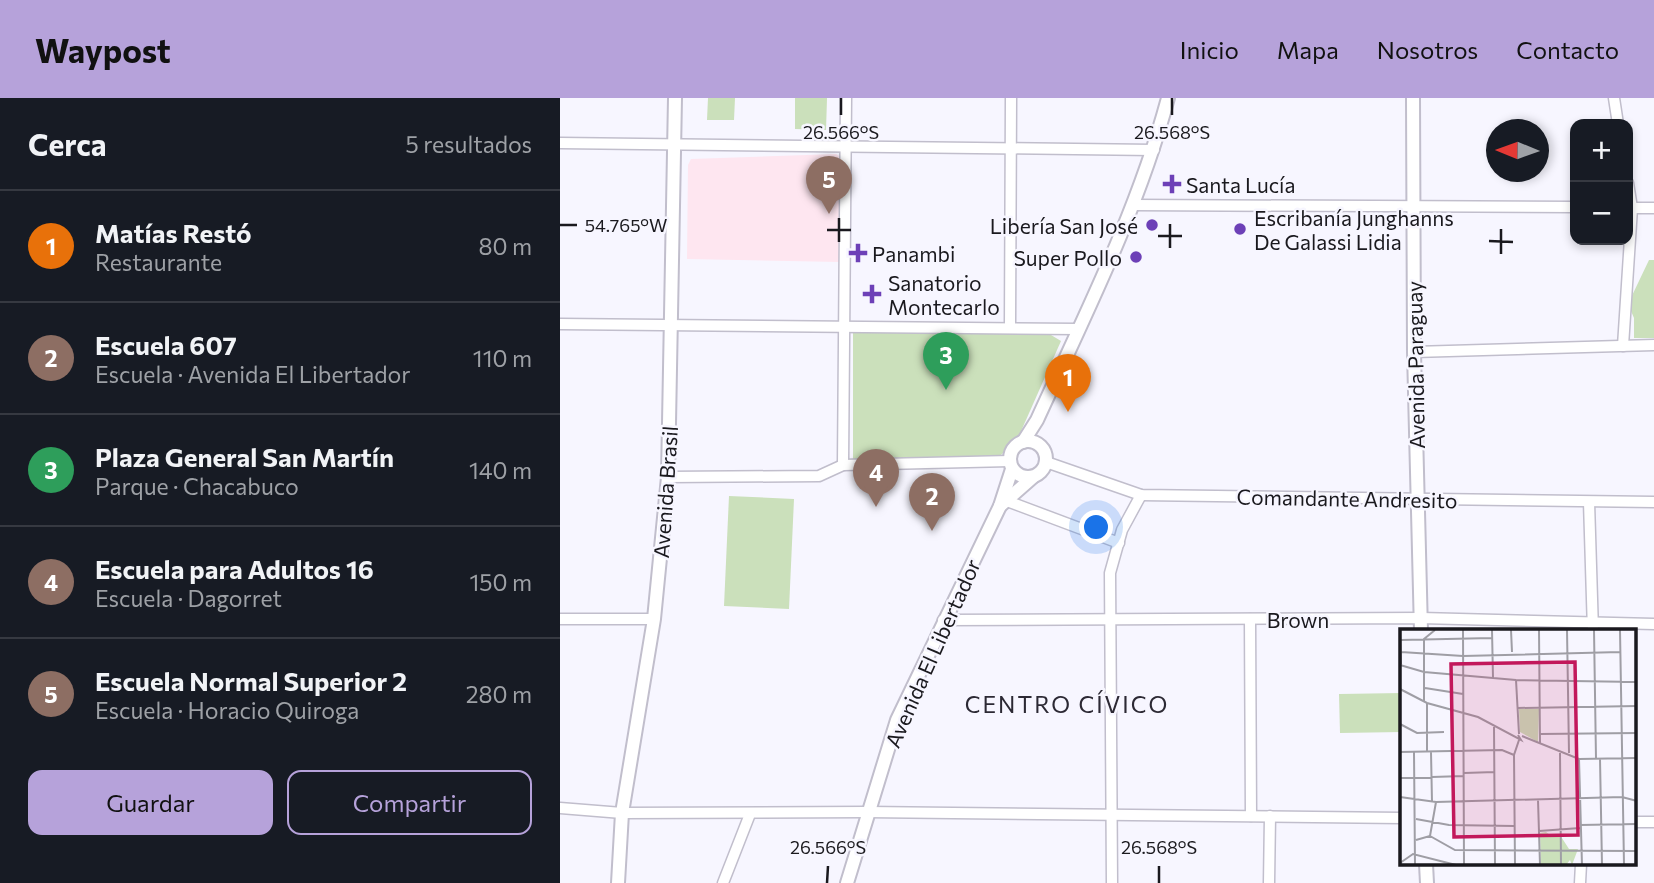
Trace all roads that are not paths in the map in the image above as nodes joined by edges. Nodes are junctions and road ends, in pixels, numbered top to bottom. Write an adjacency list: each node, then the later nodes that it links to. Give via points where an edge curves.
1 (675, 98): 9 (main road, Avenida Brasil)
2 (846, 98): 10 (street)
3 (1011, 98): 11 (street)
4 (1168, 98): 12 (main road)
5 (1413, 98): 14 (main road, Avenida Paraguay)
6 (1614, 98): 7 (street)
7 (1617, 119)
8 (560, 144): 9 (street)
9 (675, 145): 10 (street); 20 (main road, Avenida Brasil)
10 (846, 146): 11 (street); 21 (street)
11 (1011, 150): 12 (street); 22 (street)
12 (1154, 150): 13 (main road)
13 (1133, 205): 14 (street); 23 (main road)
14 (1414, 205): 15 (street); 26 (main road, Avenida Paraguay)
15 (1570, 207)
16 (1633, 208): 17 (street)
17 (1654, 208)
18 (1628, 245): 25 (street)
19 (560, 324): 20 (street)
20 (673, 325): 21 (street); 33 (main road, Avenida Brasil)
21 (846, 326): 22 (street); 31 (street)
22 (1010, 327): 23 (street)
23 (1078, 329): 27 (main road)
24 (1654, 345): 25 (street)
25 (1623, 346): 26 (street)
26 (1414, 352): 36 (main road, Avenida Paraguay)
27 (1037, 420): 28 (main road); 29 (main road)
28 (1023, 442): 29 (main road); 32 (main road, via 1016,446)
29 (1038, 444): 30 (main road)
30 (1046, 462): 34 (main road); 35 (street, Comandante Andresito)
31 (843, 465): 32 (street); 33 (street, via 820,477)
32 (1011, 465): 34 (main road, via 1018,475); 39 (main road, Avenida El Libertador)
33 (668, 477): 42 (main road, Avenida Brasil)
34 (1034, 477): 39 (main road, Avenida El Libertador)
35 (1141, 495): 36 (street, Comandante Andresito); 40 (street)
36 (1417, 499): 37 (street, Comandante Andresito); 46 (main road, Avenida Paraguay)
37 (1589, 502): 38 (street, Comandante Andresito); 48 (street)
38 (1654, 502)
39 (1003, 504): 40 (street); 44 (main road, Avenida El Libertador)
40 (1119, 543): 45 (street, via 1110,573)
41 (560, 619): 42 (street)
42 (654, 619): 51 (main road, Avenida Brasil)
43 (1250, 619): 45 (street, Brown); 46 (street, Brown); 54 (street)
44 (943, 620): 45 (street, Brown); 50 (main road, Avenida El Libertador, via 897,720)
45 (1111, 621): 53 (street)
46 (1421, 624): 48 (street, Brown)
47 (1654, 624): 48 (street, Brown)
48 (1593, 627)
49 (560, 808): 51 (street)
50 (867, 812): 52 (street); 53 (street); 61 (main road, Avenida El Libertador)
51 (622, 813): 52 (street); 59 (main road, Avenida Brasil)
52 (750, 814): 60 (street)
53 (1112, 815): 54 (street); 62 (street)
54 (1251, 816): 55 (street)
55 (1270, 816): 56 (street); 63 (street)
56 (1400, 818)
57 (1636, 822): 58 (street)
58 (1654, 822)
59 (618, 883)
60 (723, 883)
61 (847, 883)
62 (1112, 883)
63 (1269, 883)

